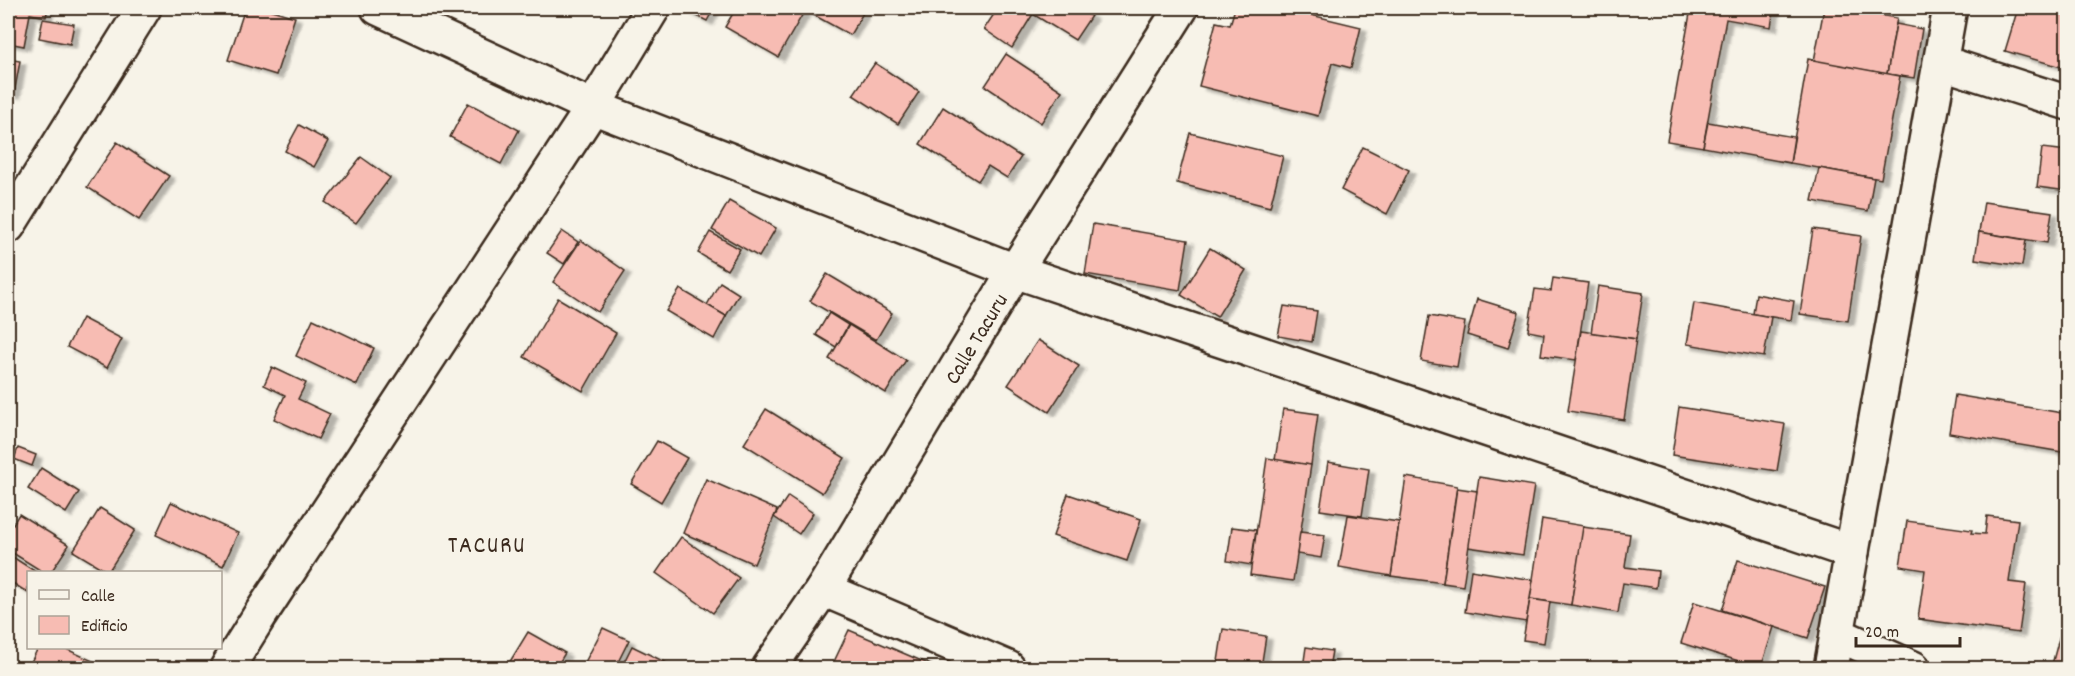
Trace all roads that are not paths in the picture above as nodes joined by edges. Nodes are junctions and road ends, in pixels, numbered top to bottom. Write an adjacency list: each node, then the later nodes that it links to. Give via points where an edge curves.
1 (144, 8): 9 (street)
2 (378, 8): 8 (street)
3 (653, 8): 8 (street)
4 (1181, 8): 10 (street, Calle Tacuru)
5 (1950, 8): 6 (street)
6 (1940, 62): 7 (street); 11 (street)
7 (2067, 104)
8 (593, 107): 10 (street); 14 (street)
9 (8, 226)
10 (1015, 271): 11 (street); 12 (street, Calle Tacuru)
11 (1852, 552): 13 (street)
12 (823, 588): 15 (street, Calle Tacuru); 16 (street)
13 (1837, 634): 17 (street); 18 (street)
14 (227, 669)
15 (769, 669)
16 (1008, 669)
17 (1831, 669)
18 (1913, 669)

